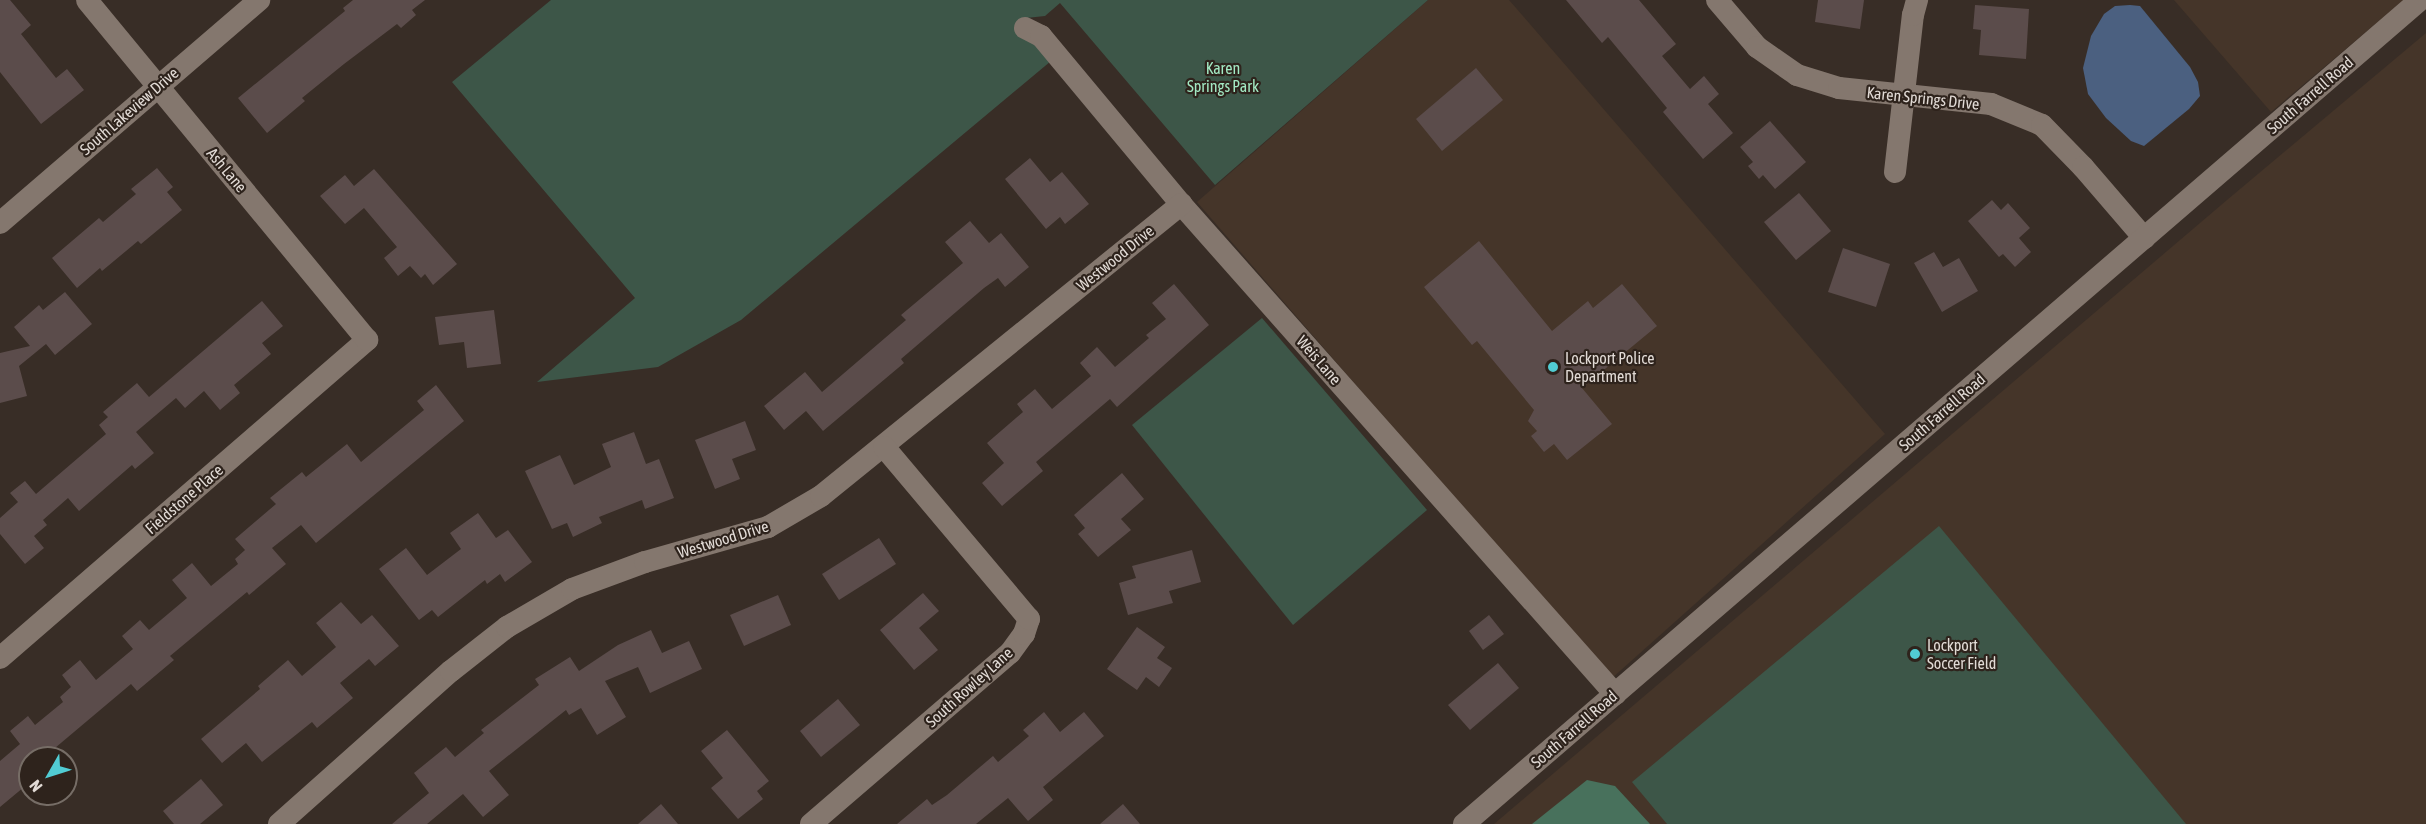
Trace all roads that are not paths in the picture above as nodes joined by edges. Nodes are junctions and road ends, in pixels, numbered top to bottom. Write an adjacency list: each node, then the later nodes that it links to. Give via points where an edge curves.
1 (87, 0): 7 (street, Ash Lane)
2 (259, 0): 7 (street, South Lakeview Drive)
3 (1717, 0): 8 (street, Karen Springs Drive, via 1758,47 1797,75 1839,88)
4 (1917, 0): 8 (street)
5 (2420, 0): 12 (street, South Farrell Road)
6 (1025, 28): 10 (street, Weis Lane, via 1041,36)
7 (158, 87): 11 (street, South Lakeview Drive); 13 (street, Ash Lane)
8 (1904, 97): 9 (street); 12 (street, Karen Springs Drive, via 1991,104 2042,125)
9 (1895, 172)
10 (1181, 204): 14 (street, Westwood Drive); 16 (street, Weis Lane)
11 (0, 223)
12 (2144, 238): 16 (street, South Farrell Road)
13 (368, 340): 15 (street, Fieldstone Place)
14 (884, 447): 17 (street, Westwood Drive, via 821,496 768,527 645,562 572,589 507,627 451,671); 18 (street, South Rowley Lane, via 1029,619 1010,653)
15 (0, 658)
16 (1615, 694): 19 (street, South Farrell Road)
17 (279, 824)
18 (812, 824)
19 (1464, 824)

